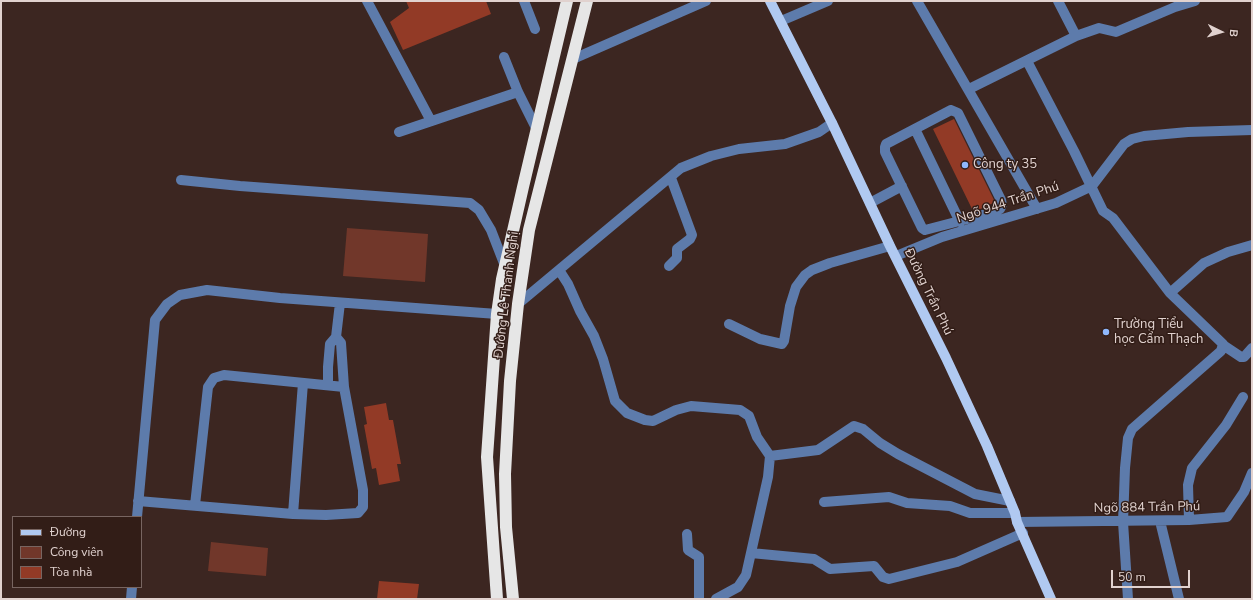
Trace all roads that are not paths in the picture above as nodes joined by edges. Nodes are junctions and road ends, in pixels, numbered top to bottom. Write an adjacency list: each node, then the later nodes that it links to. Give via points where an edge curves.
1 (367, 1): 19 (street)
2 (524, 1): 12 (street)
3 (567, 1): 21 (highway, Đường Lê Thanh Nghị)
4 (587, 1): 15 (highway, Đường Lê Thanh Nghị)
5 (706, 1): 15 (street)
6 (770, 1): 11 (main road, Đường Trần Phú)
7 (828, 1): 11 (street)
8 (917, 1): 17 (street)
9 (1058, 1): 13 (street)
10 (1195, 1): 13 (street, via 1116,32 1099,28)
11 (781, 21): 20 (main road, Đường Trần Phú)
12 (535, 29)
13 (1076, 36): 16 (street)
14 (504, 57): 18 (street)
15 (573, 59): 40 (highway, Đường Lê Thanh Nghị, via 529,230)
16 (1027, 61): 17 (street); 28 (street)
17 (969, 89): 30 (street)
18 (518, 92): 19 (street); 21 (street)
19 (431, 121): 24 (street)
20 (832, 123): 25 (street, via 819,132 785,144 739,149 711,156 681,168); 29 (main road, Đường Trần Phú)
21 (536, 128): 35 (highway, Đường Lê Thanh Nghị)
22 (915, 129): 27 (street, via 886,144 885,147); 31 (street); 31 (street, via 951,110 958,113 1001,200 1000,209)
23 (1252, 130): 28 (street, Ngõ 944 Trần Phú, via 1188,132 1132,139 1124,144)
24 (399, 132)
25 (670, 178): 36 (street, via 692,235 677,249 677,258); 37 (street)
26 (181, 180): 35 (street, via 470,203 479,210 491,230)
27 (902, 186): 29 (street); 31 (street, via 922,228 929,230)
28 (1092, 186): 30 (street, Ngõ 944 Trần Phú); 38 (street, via 1103,211 1113,218)
29 (870, 203): 33 (main road, Đường Trần Phú)
30 (1037, 209): 34 (street, Ngõ 944 Trần Phú, via 942,237)
31 (960, 222)
32 (1252, 245): 38 (street, via 1204,263)
33 (890, 246): 34 (main road, Đường Trần Phú); 42 (street, via 830,263 805,275 796,287 782,344 760,339)
34 (896, 256): 54 (main road, Đường Trần Phú, via 949,364)
35 (506, 266): 41 (highway, Đường Lê Thanh Nghị)
36 (669, 266)
37 (559, 270): 40 (street); 50 (street, via 594,336 615,401 627,414 653,421 691,406 740,410 749,416 757,437)
38 (1170, 293): 44 (street, via 1222,342)
39 (340, 303): 41 (street); 43 (street); 53 (street, via 207,290 180,295 167,304 155,320)
40 (518, 304): 69 (highway, Đường Lê Thanh Nghị, via 510,381 505,474 506,527)
41 (497, 314): 68 (highway, Đường Lê Thanh Nghị, via 487,457)
42 (728, 324)
43 (336, 337): 47 (street, via 330,344); 48 (street, via 341,343)
44 (1222, 348): 45 (street, via 1241,357); 62 (street, via 1132,429 1126,449)
45 (1252, 348)
46 (303, 383): 47 (street); 56 (street, via 224,375 214,378 208,387); 57 (street)
47 (328, 386): 48 (street)
48 (344, 387): 57 (street, via 363,490 363,507 358,513)
49 (1243, 397): 60 (street, via 1226,425 1192,468 1188,485)
50 (770, 456): 54 (street, via 818,450 854,426 956,485 975,494); 65 (street, via 768,477)
51 (1252, 473): 52 (street, Ngõ 884 Trần Phú)
52 (1248, 492): 60 (street, Ngõ 884 Trần Phú, via 1227,517)
53 (138, 501): 56 (street); 58 (street)
54 (1010, 501): 59 (main road, Đường Trần Phú)
55 (824, 502): 59 (street, Ngõ 884 Trần Phú, via 888,497 907,503 950,506 970,513)
56 (195, 505): 57 (street)
57 (293, 514)
58 (137, 516)
59 (1016, 518): 62 (street, Ngõ 884 Trần Phú); 63 (main road, Đường Trần Phú)
60 (1189, 520): 61 (street, Ngõ 884 Trần Phú)
61 (1160, 521): 62 (street, Ngõ 884 Trần Phú); 74 (street)
62 (1123, 522): 73 (street)
63 (1023, 533): 65 (street, via 957,562 889,579 883,577 874,566 830,569 814,559); 72 (main road, Đường Trần Phú)
64 (687, 534): 70 (street, via 688,550 699,559)
65 (750, 553): 71 (street, via 746,575 738,587)
66 (132, 588): 67 (street)
67 (131, 599)
68 (497, 599)
69 (513, 599)
70 (699, 599)
71 (716, 599)
72 (1052, 599)
73 (1128, 599)
74 (1179, 599)

